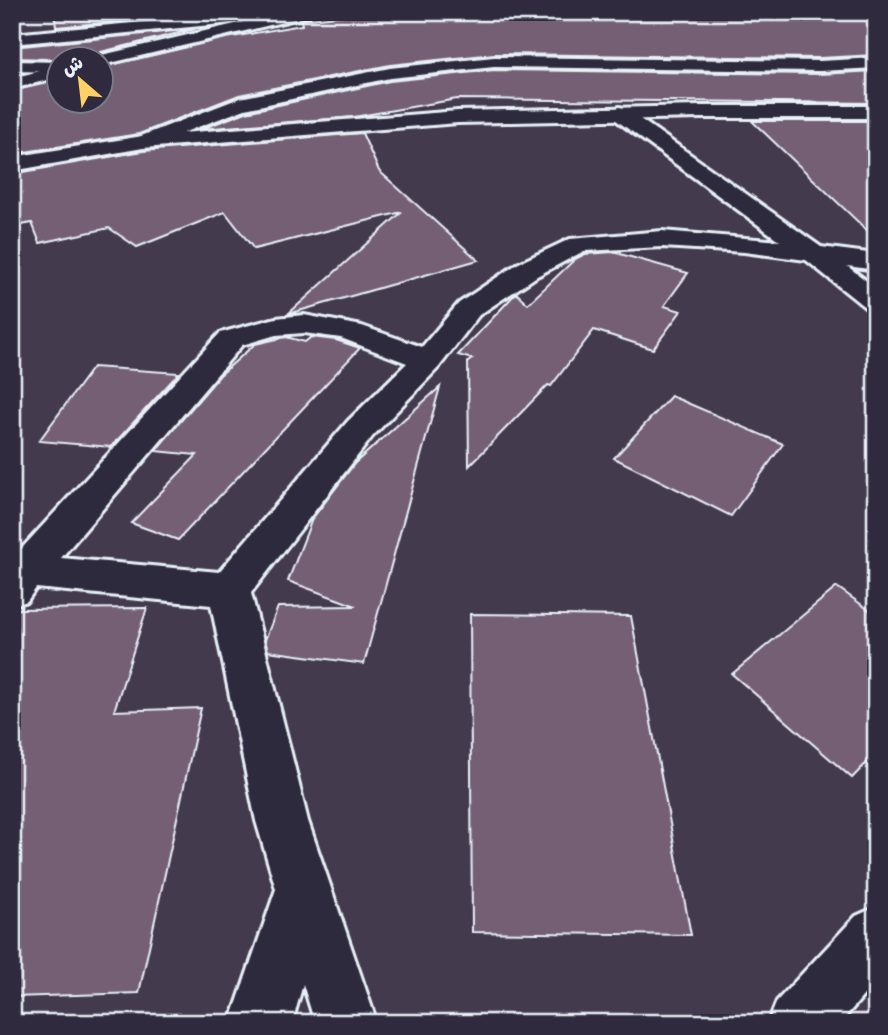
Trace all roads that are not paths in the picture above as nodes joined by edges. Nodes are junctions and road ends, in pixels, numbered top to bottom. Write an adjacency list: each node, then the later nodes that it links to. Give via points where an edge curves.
1 (300, 13): 2 (street); 3 (street)
2 (15, 38)
3 (116, 57)
4 (876, 63): 11 (street, via 494,62 390,73 240,104)
5 (12, 66): 6 (street)
6 (46, 68)
7 (46, 73): 8 (street)
8 (12, 84)
9 (876, 112): 10 (street)
10 (619, 113): 11 (street, via 458,117); 13 (street)
11 (142, 142): 12 (street)
12 (12, 164)
13 (816, 255): 14 (street); 15 (street); 16 (street, via 744,244 662,239 579,244 527,270 469,309)
14 (876, 262)
15 (876, 302)
16 (428, 360): 17 (street, via 358,334 305,324 273,326 231,339); 18 (street, via 360,429)
17 (19, 580): 18 (street)
18 (229, 590): 19 (street, via 282,821)
19 (303, 887): 21 (street); 22 (street)
20 (876, 936): 23 (street)
21 (261, 1023)
22 (346, 1023)
23 (799, 1023)

